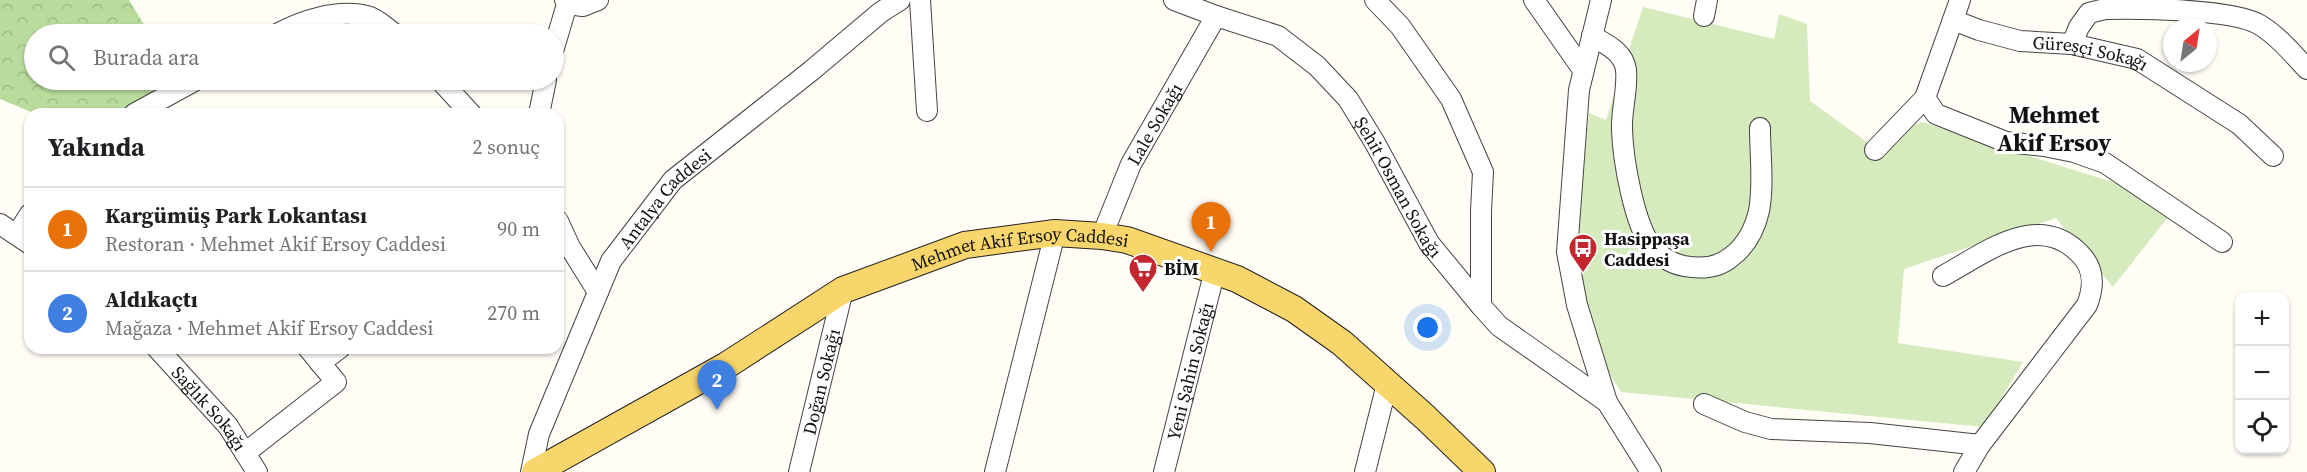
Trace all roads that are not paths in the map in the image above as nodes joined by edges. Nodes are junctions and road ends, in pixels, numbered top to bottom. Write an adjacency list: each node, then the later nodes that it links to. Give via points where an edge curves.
1 (598, 0): 9 (street, via 583,6)
2 (900, 0): 38 (street, Antalya Caddesi, via 673,180 611,261)
3 (920, 0): 27 (street)
4 (1174, 0): 11 (street, Şehit Osman Sokağı)
5 (1375, 0): 39 (street, via 1400,26 1451,99 1483,172)
6 (1534, 0): 19 (street)
7 (1601, 0): 16 (street)
8 (1960, 0): 12 (street)
9 (566, 2): 15 (street)
10 (335, 7): 13 (street); 14 (street, via 369,16)
11 (1216, 16): 33 (street, Lale Sokağı, via 1131,164); 39 (street, Şehit Osman Sokağı, via 1278,36 1317,66 1348,99 1429,243)
12 (1953, 20): 17 (street, Güreşçi Sokağı, via 2020,41); 23 (street)
13 (296, 24)
14 (381, 24)
15 (560, 24)
16 (1592, 36): 19 (street); 28 (street, via 1617,51 1623,60 1626,70 1621,128 1630,191 1652,248 1664,258 1679,266 1711,267 1738,252 1747,240 1759,211)
17 (2072, 44): 18 (street, via 2089,13 2106,9 2221,14 2259,24); 30 (street, Güreşçi Sokağı, via 2137,59 2240,124)
18 (2307, 69)
19 (1584, 70): 43 (street, via 1579,90 1568,252 1577,305)
20 (178, 90): 24 (street)
21 (449, 90): 25 (street)
22 (544, 90): 26 (street)
23 (1925, 98): 29 (street); 34 (street, via 1936,114 2006,142 2074,152 2105,163)
24 (145, 108)
25 (466, 108)
26 (539, 108)
27 (927, 111)
28 (1760, 128)
29 (1875, 150)
30 (2274, 156)
31 (1056, 233): 33 (main road, Mehmet Akif Ersoy Caddesi); 37 (main road, Mehmet Akif Ersoy Caddesi, via 965,245); 50 (street)
32 (564, 234): 38 (street)
33 (1102, 236): 35 (main road, Mehmet Akif Ersoy Caddesi, via 1126,240)
34 (2222, 242)
35 (1215, 270): 42 (main road, Mehmet Akif Ersoy Caddesi, via 1294,309); 51 (street, Yeni Şahin Sokağı)
36 (1942, 276): 45 (street, via 2007,241 2033,234 2071,244 2084,257 2093,282 2087,306)
37 (843, 290): 48 (main road, Mehmet Akif Ersoy Caddesi, via 727,365); 49 (street, Doğan Sokağı)
38 (598, 292): 48 (street, Antalya Caddesi, via 539,434)
39 (1480, 306): 43 (street, Şehit Osman Sokağı, via 1499,326)
40 (162, 354): 46 (street, Sağlık Sokağı, via 228,426)
41 (314, 355): 46 (street, via 336,382)
42 (1387, 384): 52 (street); 53 (main road, Mehmet Akif Ersoy Caddesi)
43 (1607, 402): 54 (street)
44 (1704, 404): 45 (street, via 1771,429)
45 (1980, 445): 55 (street)
46 (245, 453): 47 (street, Sağlık Sokağı)
47 (257, 472)
48 (533, 472)
49 (799, 472)
50 (995, 472)
51 (1164, 472)
52 (1365, 472)
53 (1482, 472)
54 (1651, 472)
55 (1964, 472)

